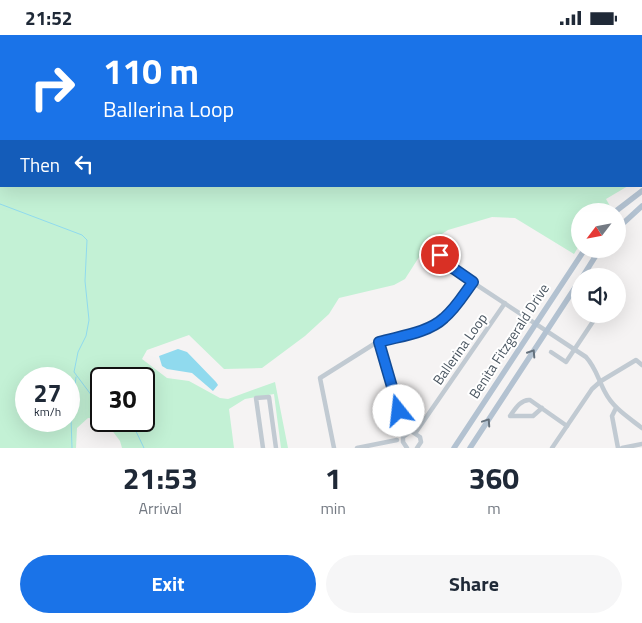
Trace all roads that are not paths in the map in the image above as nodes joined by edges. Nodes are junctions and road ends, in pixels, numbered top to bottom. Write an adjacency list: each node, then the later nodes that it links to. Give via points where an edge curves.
1 (642, 191): 2 (main road)
2 (626, 203)
3 (642, 206): 4 (main road)
4 (626, 221)
5 (440, 255): 7 (street, via 447,264)
6 (579, 258): 10 (main road, Benita Fitzgerald Drive)
7 (473, 282): 9 (street); 13 (street, Ballerina Loop, via 441,321)
8 (571, 294): 12 (main road, Benita Fitzgerald Drive)
9 (505, 303): 10 (street); 23 (street, Ballerina Loop)
10 (536, 323): 12 (street); 32 (main road, Benita Fitzgerald Drive)
11 (592, 323): 14 (street)
12 (547, 330): 14 (street); 33 (main road, Benita Fitzgerald Drive, one-way to 12)
13 (379, 342): 22 (street); 29 (street, Ballerina Loop, via 320,378)
14 (575, 348): 15 (street, via 566,362); 17 (street, via 591,363)
15 (551, 352)
16 (642, 365): 17 (street, via 636,360)
17 (601, 381): 19 (street); 20 (street)
18 (542, 408): 18 (street, via 525,400 510,416 533,416); 20 (street)
19 (616, 408): 21 (street); 35 (street, via 612,416)
20 (567, 425): 34 (street)
21 (642, 428)
22 (407, 433): 23 (street); 31 (street, via 403,439)
23 (416, 433): 26 (street, via 421,439)
24 (397, 440): 30 (street)
25 (642, 444): 36 (street)
26 (420, 447)
27 (263, 448): 28 (street, via 256,398 269,397)
28 (276, 448)
29 (334, 448)
30 (357, 448)
31 (407, 448)
32 (454, 448)
33 (470, 448)
34 (552, 448)
35 (618, 448)
36 (622, 448)

